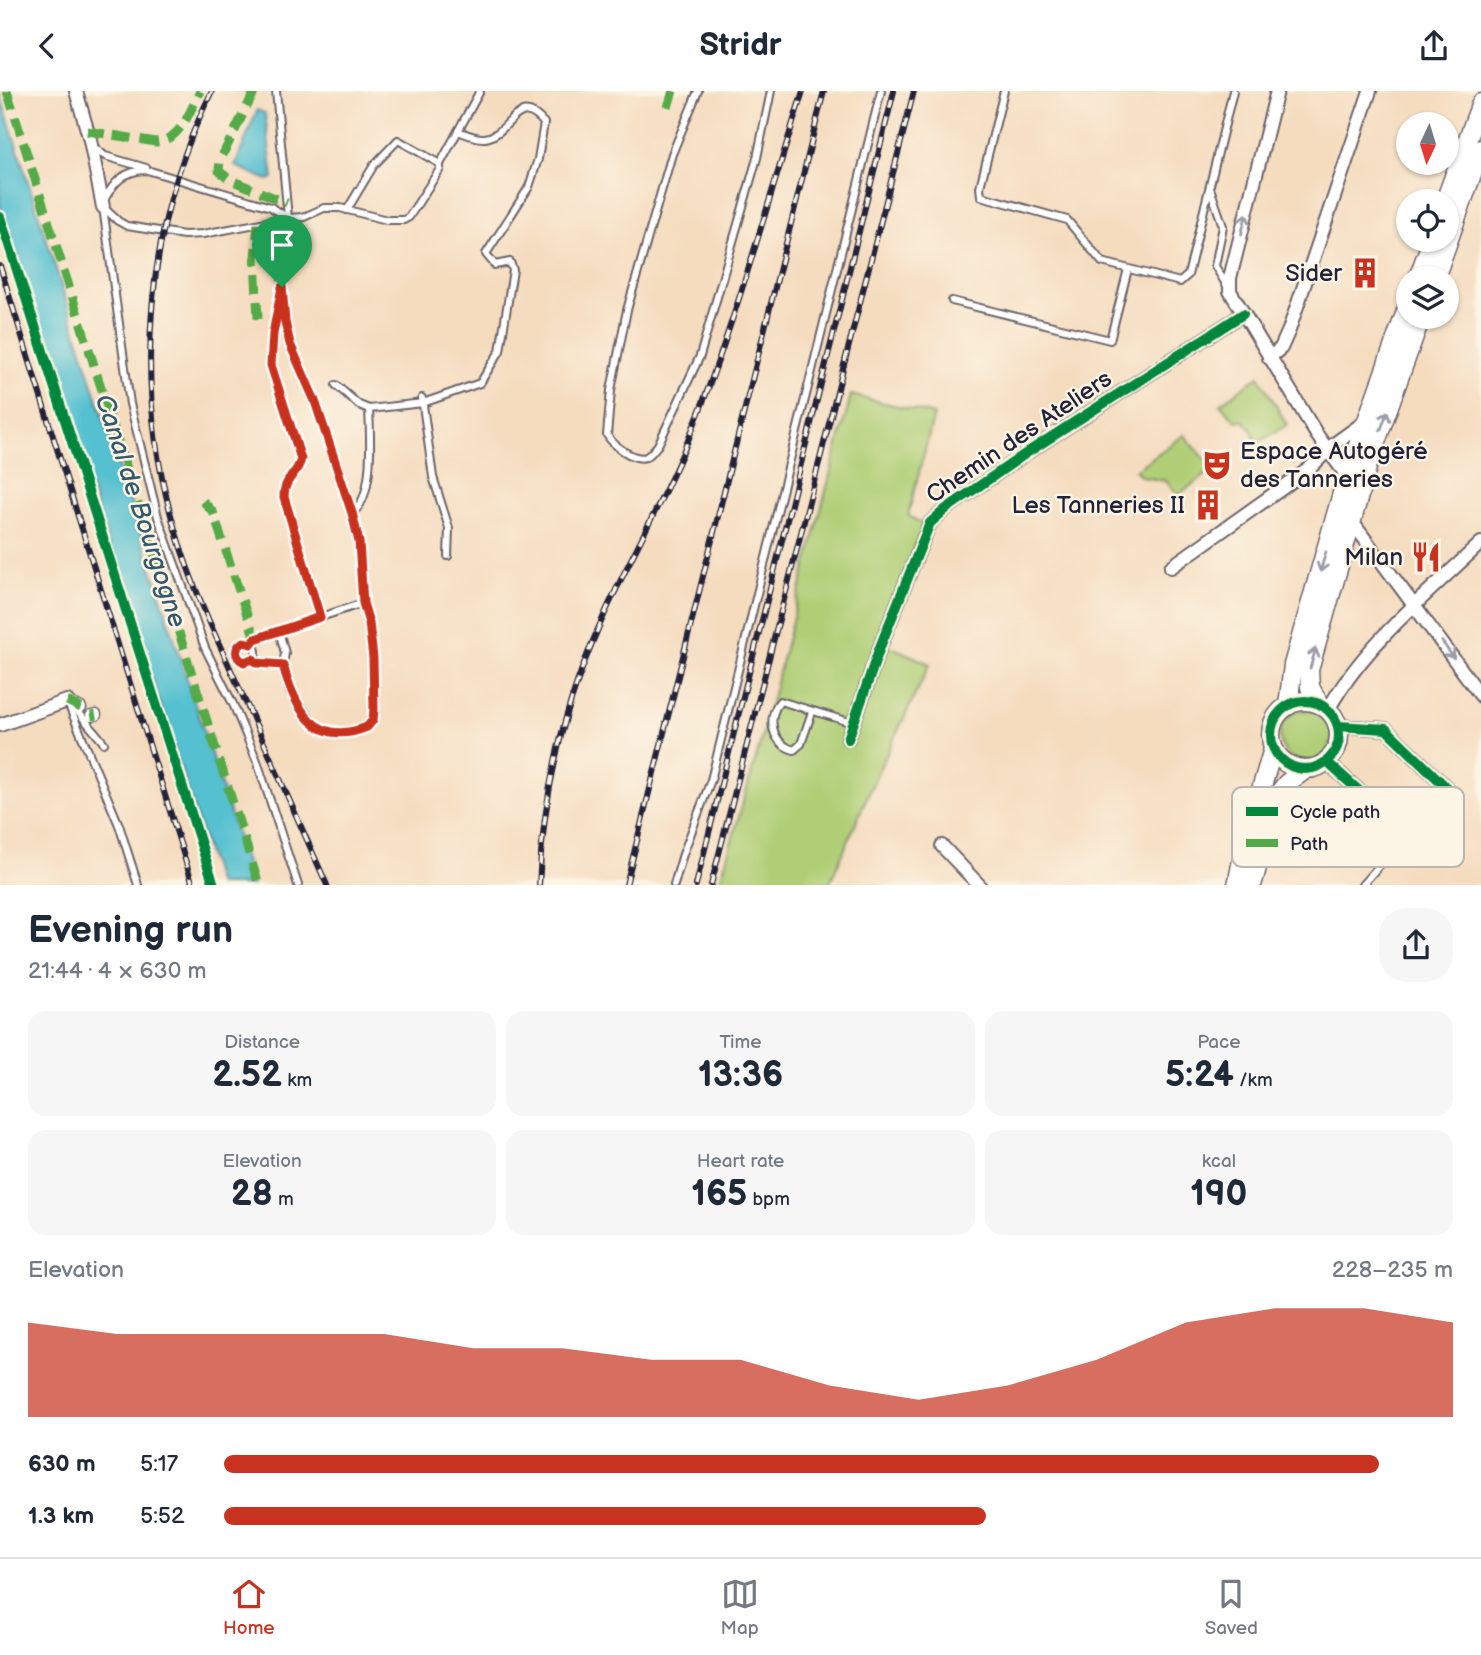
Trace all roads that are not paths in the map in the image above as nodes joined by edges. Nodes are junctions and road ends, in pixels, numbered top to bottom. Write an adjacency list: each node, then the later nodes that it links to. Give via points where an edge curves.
1 (76, 91): 13 (street)
2 (276, 91): 21 (lane)
3 (480, 91): 12 (lane)
4 (698, 91): 5 (lane, via 672,154 645,246 611,390 607,435 639,457 648,456 657,445 700,356 757,158)
5 (771, 91)
6 (881, 91): 72 (lane, via 711,780)
7 (1004, 91): 23 (lane, via 981,196 1067,220 1102,262)
8 (1233, 91): 17 (lane)
9 (1276, 91): 25 (street, one-way to 9)
10 (1370, 91): 30 (street, via 1289,330 1281,348)
11 (1481, 103): 18 (main road)
12 (458, 131): 15 (lane); 32 (lane, via 490,137 517,113 526,111 544,123 529,187 486,254 495,265 510,263 513,270 500,351 481,383)
13 (90, 140): 16 (lane, via 105,156); 19 (street)
14 (1481, 149): 22 (main road)
15 (440, 164): 20 (lane, via 407,219 387,221); 20 (lane, via 398,140 374,165)
16 (155, 171): 19 (lane, via 124,175); 21 (lane, via 271,207)
17 (1209, 187): 23 (lane, via 1185,279 1177,282); 25 (lane, via 1223,226 1215,265)
18 (1450, 189)
19 (102, 205): 21 (lane, via 127,226 184,235); 71 (lane, via 130,404 158,517 205,648 257,761)
20 (347, 210): 21 (lane, via 324,208)
21 (288, 218): 24 (lane)
22 (1439, 266)
23 (1128, 269): 26 (lane, via 1110,341)
24 (282, 287): 37 (lane, via 290,344 315,401); 43 (lane, via 271,365 301,459 288,478 284,497)
25 (1230, 291): 27 (street)
26 (952, 301)
27 (1243, 314): 30 (street); 54 (street, Chemin des Ateliers, via 1028,452 930,523)
28 (1400, 329): 34 (main road)
29 (1416, 329): 36 (main road, one-way to 29)
30 (1269, 358): 35 (street)
31 (336, 385): 33 (lane)
32 (422, 401): 33 (lane); 39 (lane, via 433,477 448,523)
33 (369, 409): 37 (lane, via 368,486)
34 (1366, 421): 35 (street); 36 (main road)
35 (1328, 450): 36 (street); 40 (street, via 1309,469)
36 (1349, 499): 42 (street); 50 (main road, one-way to 50, via 1293,665); 51 (main road, one-way to 36, via 1310,687 1309,670)
37 (352, 513): 41 (lane, via 361,556)
38 (1481, 543): 42 (street)
39 (448, 556)
40 (1171, 568)
41 (363, 603): 43 (lane); 47 (lane, via 373,658 374,709 367,727 336,734 320,730 294,698)
42 (1415, 605): 48 (street, one-way to 48); 51 (street)
43 (320, 617): 44 (lane)
44 (279, 631): 45 (lane); 47 (lane)
45 (251, 644): 46 (lane, via 256,650); 46 (lane, via 241,644 236,652 244,662)
46 (253, 659): 47 (lane)
47 (283, 665)
48 (1481, 696)
49 (67, 701): 52 (street); 55 (street); 58 (lane); 70 (lane, via 119,825)
50 (1288, 705): 51 (main road, via 1303,701); 59 (main road, via 1271,729)
51 (1323, 707): 56 (main road)
52 (81, 708)
53 (812, 712): 53 (lane, via 779,701 773,709 772,726 783,747 794,750 801,744); 54 (lane)
54 (853, 723): 57 (street, Chemin des Ateliers)
55 (0, 725)
56 (1338, 726): 60 (main road, via 1338,746); 65 (street, via 1386,729)
57 (848, 739)
58 (103, 743)
59 (1273, 749): 61 (main road, via 1286,764); 62 (main road)
60 (1327, 762): 61 (main road); 64 (street)
61 (1305, 770): 63 (main road)
62 (1262, 787)
63 (1284, 787)
64 (1355, 787)
65 (1446, 787)
66 (942, 846): 73 (street)
67 (1241, 867): 74 (main road)
68 (1257, 867): 75 (main road)
69 (1378, 867): 76 (lane)
70 (138, 885)
71 (298, 885)
72 (674, 885)
73 (979, 885)
74 (1237, 885)
75 (1252, 885)
76 (1362, 885)

